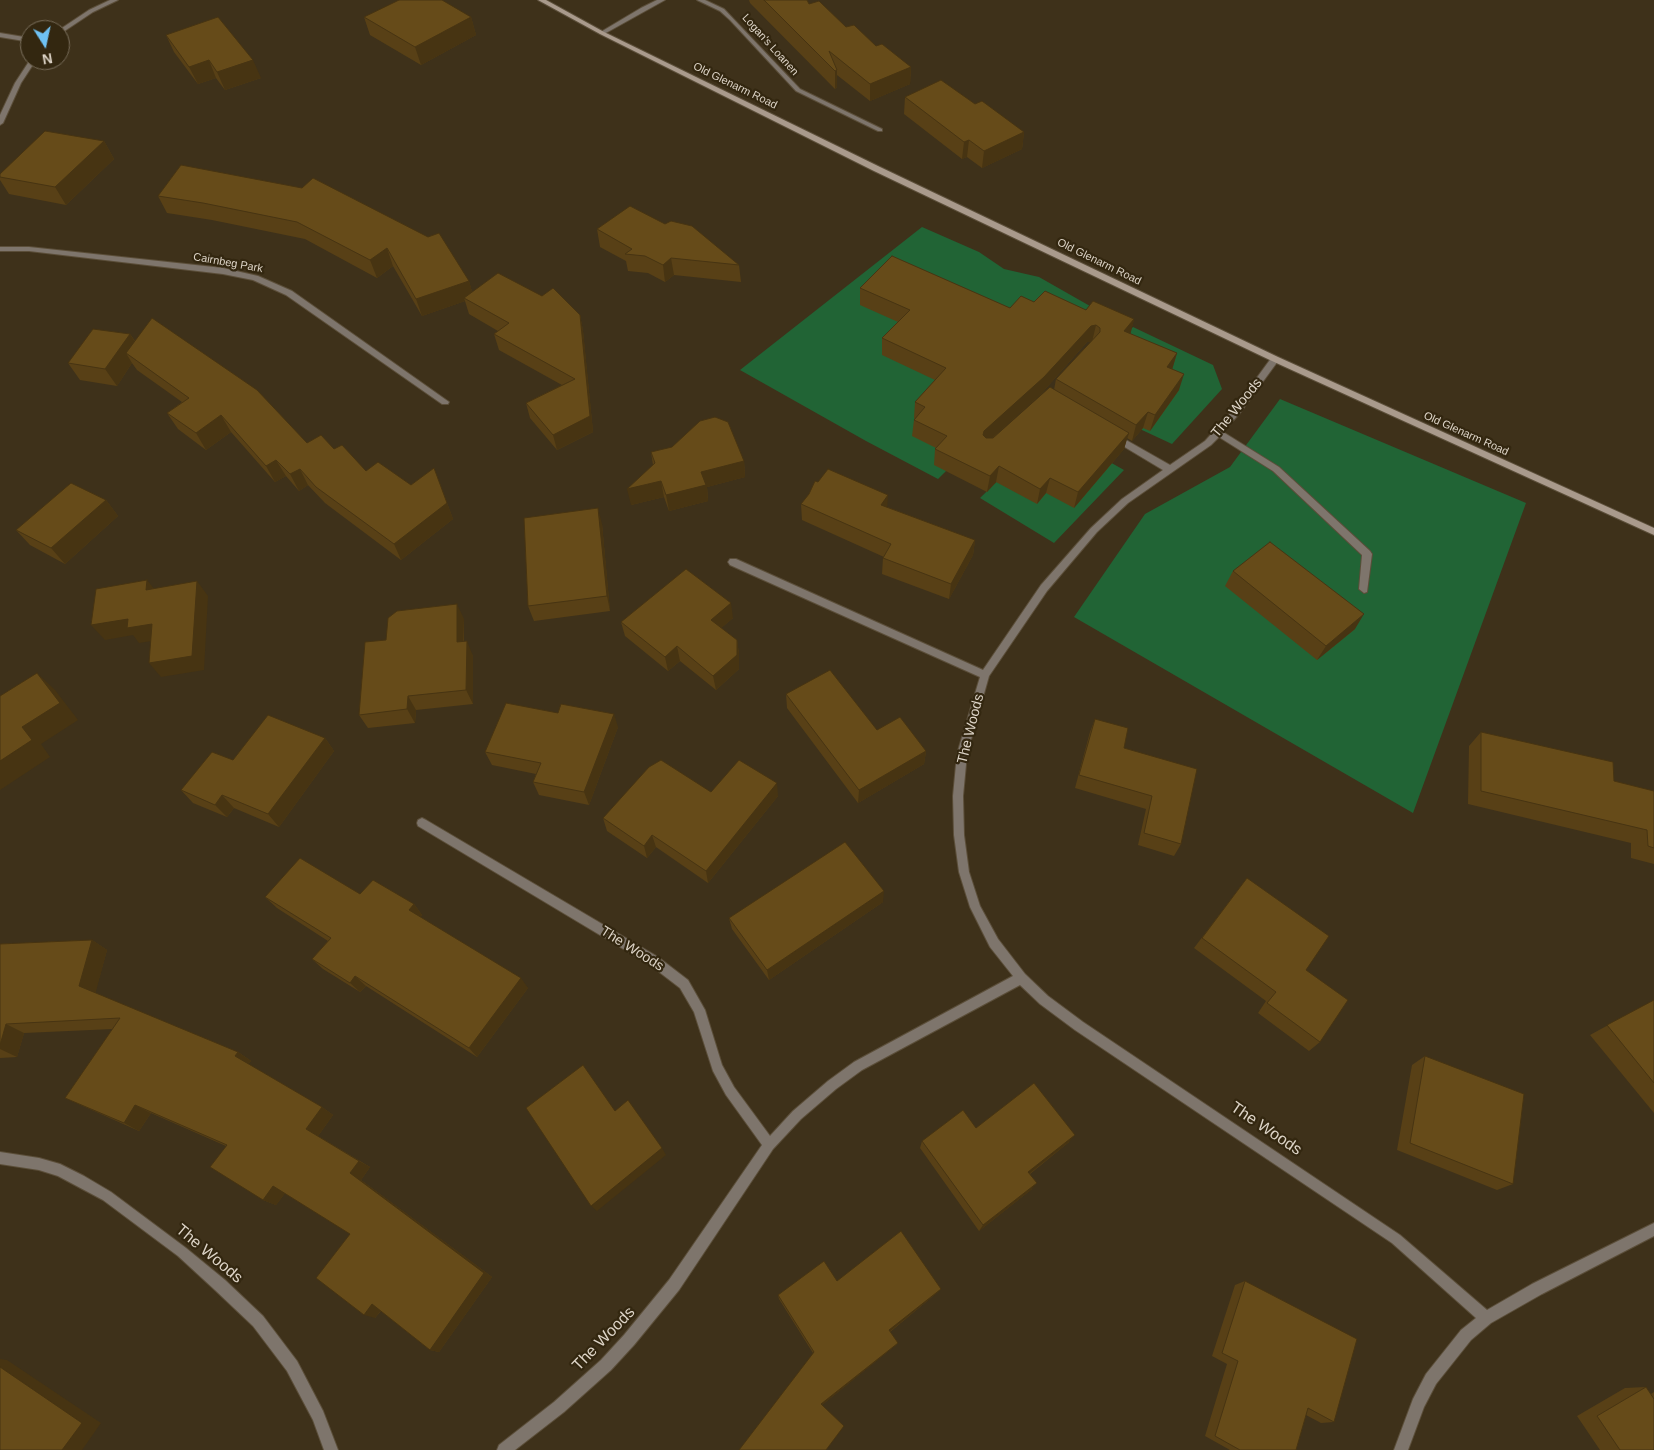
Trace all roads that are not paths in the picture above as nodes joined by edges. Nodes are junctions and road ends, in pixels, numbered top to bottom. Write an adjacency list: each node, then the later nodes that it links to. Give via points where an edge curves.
1 (115, 0): 5 (street)
2 (541, 0): 6 (street, Old Glenarm Road)
3 (662, 0): 6 (street)
4 (700, 0): 11 (street, Logan's Loanen, via 722,10 732,19 798,90)
5 (70, 25)
6 (602, 33): 13 (street, Old Glenarm Road, via 877,169)
7 (0, 35): 8 (street)
8 (20, 38)
9 (26, 70): 10 (street)
10 (0, 123)
11 (880, 130)
12 (0, 249): 14 (street, Cairnbeg Park, via 29,249 223,271 255,278 289,293)
13 (1275, 359): 16 (street, The Woods); 18 (street, Old Glenarm Road)
14 (445, 402)
15 (1104, 431): 17 (street)
16 (1219, 433): 17 (street, The Woods); 20 (street, via 1276,469 1367,554)
17 (1171, 470): 21 (street, The Woods, via 1125,501 1094,530 1044,588)
18 (1654, 532)
19 (733, 562): 21 (street, The Woods)
20 (1364, 589)
21 (985, 675): 23 (street, The Woods, via 962,754 959,835 964,872 975,908 994,943)
22 (422, 823): 24 (street, The Woods, via 654,961 684,984 699,1010 718,1067 730,1091)
23 (1021, 978): 24 (street, The Woods, via 858,1066 811,1103); 27 (street, The Woods, via 1079,1026 1396,1239)
24 (769, 1145): 28 (street, The Woods, via 651,1315 583,1386)
25 (0, 1158): 29 (street, The Woods, via 39,1164 80,1180 107,1196 220,1285 258,1321 292,1366 318,1416)
26 (1654, 1229): 27 (street)
27 (1486, 1318): 31 (street, via 1466,1335 1431,1379)
28 (518, 1446): 30 (street, The Woods)
29 (330, 1450)
30 (504, 1450)
31 (1401, 1450)

